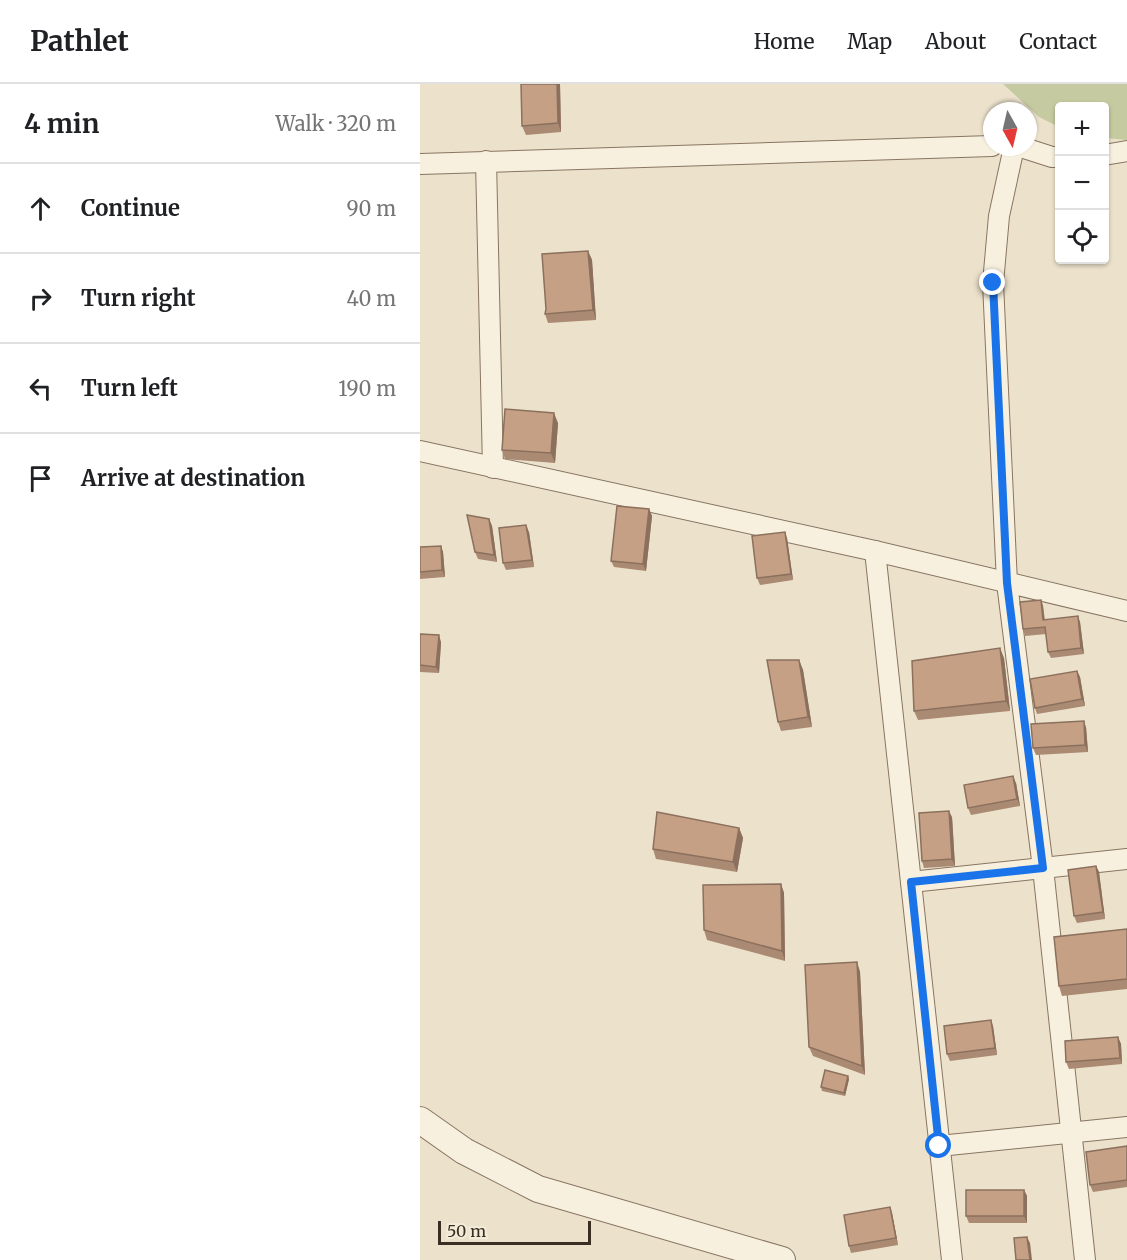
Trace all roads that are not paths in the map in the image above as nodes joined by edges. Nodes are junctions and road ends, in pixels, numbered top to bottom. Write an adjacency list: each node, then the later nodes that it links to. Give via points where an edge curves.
1 (983, 146): 7 (street)
2 (1127, 151): 4 (street)
3 (1037, 152): 6 (street)
4 (1109, 154)
5 (1012, 156): 12 (street, via 999,216 993,283)
6 (1055, 157)
7 (486, 161): 8 (street); 10 (street)
8 (420, 164)
9 (420, 451): 10 (street)
10 (493, 468): 11 (street)
11 (875, 551): 12 (street); 16 (street)
12 (1007, 583): 13 (street); 15 (street)
13 (1127, 611)
14 (1127, 859): 15 (street)
15 (1043, 868): 16 (street); 19 (street)
16 (911, 882): 20 (street)
17 (420, 1120): 21 (street, via 464,1151 537,1189)
18 (1127, 1127): 19 (street)
19 (1071, 1133): 20 (street); 23 (street)
20 (939, 1146): 22 (street)
21 (782, 1260)
22 (952, 1260)
23 (1085, 1260)

